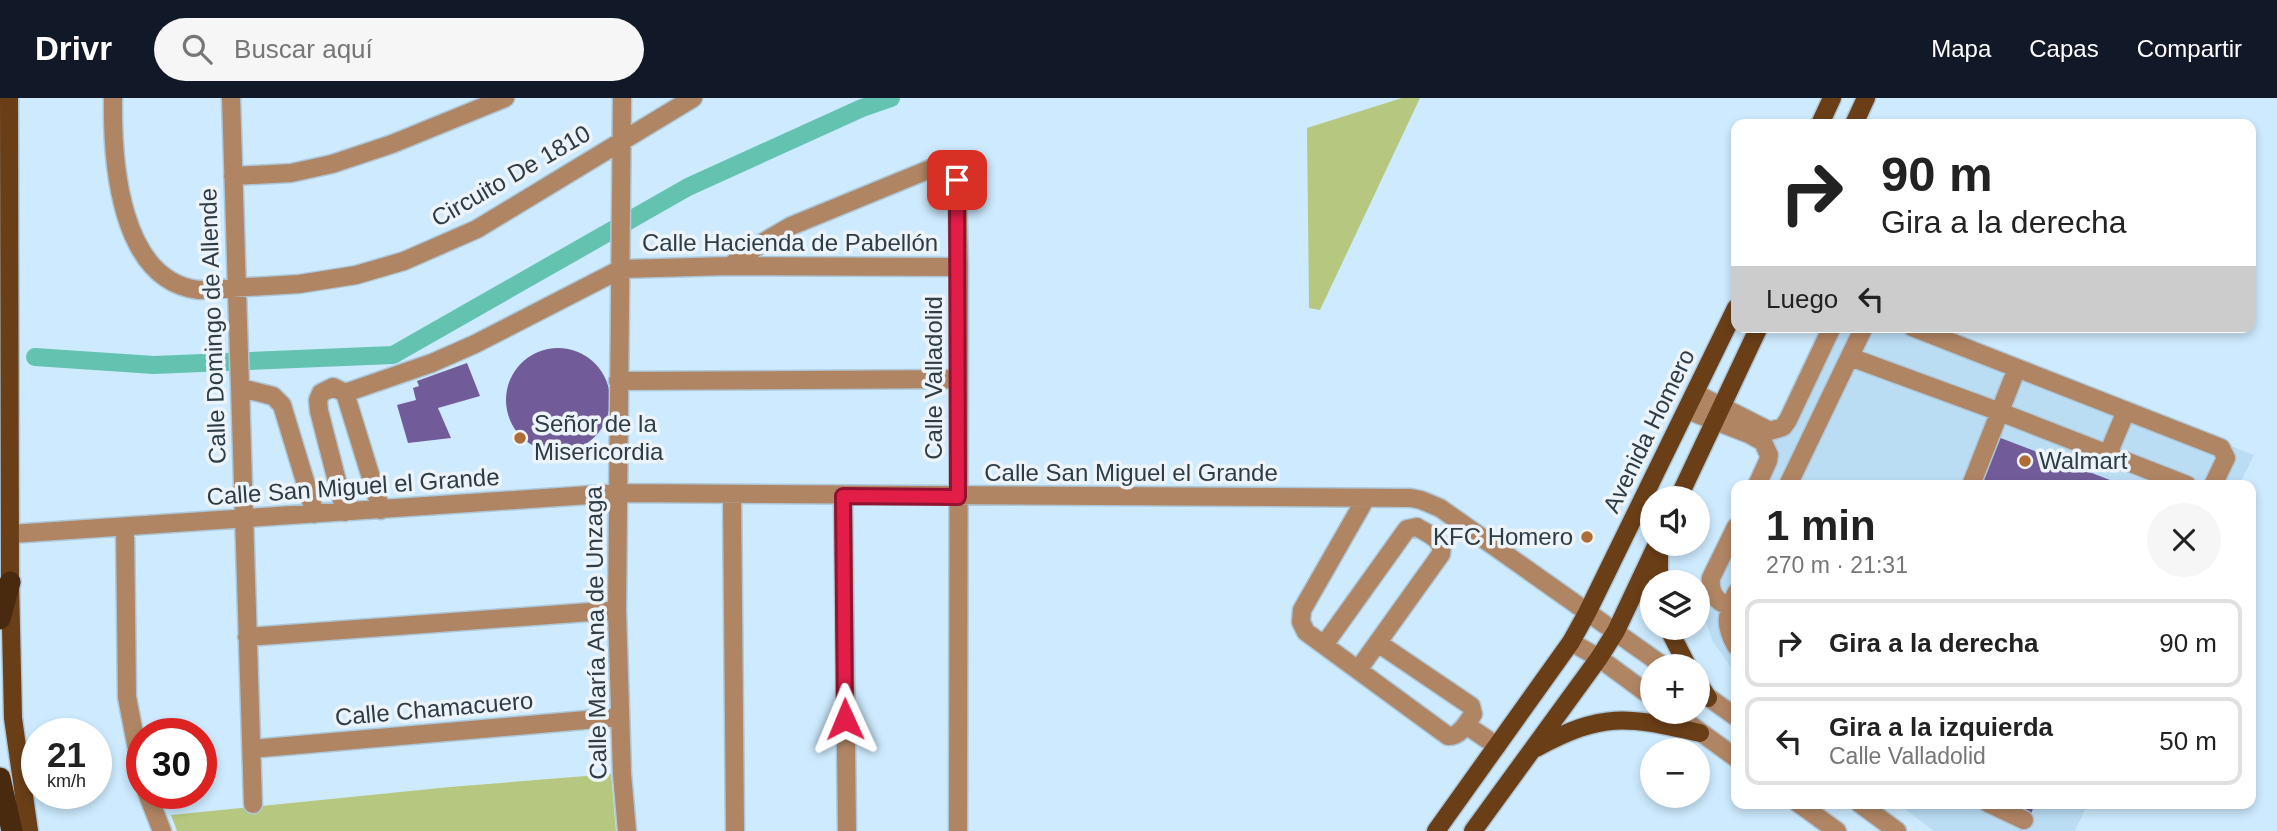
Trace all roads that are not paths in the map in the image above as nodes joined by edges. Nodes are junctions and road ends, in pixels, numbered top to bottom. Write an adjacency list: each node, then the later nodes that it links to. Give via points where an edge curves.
1 (9, 98): 50 (main road)
2 (113, 98): 16 (street, Circuito De 1810, via 119,191 137,244 153,268 183,288)
3 (231, 98): 12 (street, Calle Domingo de Allende)
4 (505, 98): 12 (street, via 332,164 292,173)
5 (622, 98): 11 (street, Calle María Ana de Unzaga)
6 (693, 98): 11 (street, Circuito De 1810)
7 (1832, 98): 9 (main road)
8 (1866, 98): 10 (main road)
9 (1822, 119)
10 (1856, 119)
11 (623, 139): 15 (street, Calle María Ana de Unzaga); 16 (street, Circuito De 1810, via 477,229 404,261 356,275)
12 (233, 176): 16 (street, Calle Domingo de Allende)
13 (730, 266): 14 (street, Calle Hacienda de Pabellón); 14 (street, Calle Valladolid, via 791,226 936,168 949,171 958,184); 15 (street, Calle Hacienda de Pabellón)
14 (959, 267): 24 (street, Calle Valladolid)
15 (621, 269): 25 (street, Calle María Ana de Unzaga); 27 (street, via 475,344)
16 (236, 288): 26 (street, Calle Domingo de Allende)
17 (1731, 318): 28 (main road, Avenida Homero)
18 (1756, 333): 32 (main road)
19 (1829, 333): 32 (street, via 1783,427 1770,431)
20 (1861, 333): 22 (street)
21 (1927, 333): 23 (street)
22 (1850, 357): 31 (street); 35 (street)
23 (2017, 369): 30 (street); 31 (street)
24 (959, 379): 25 (street); 43 (street, Calle Valladolid)
25 (618, 381): 40 (street, Calle María Ana de Unzaga)
26 (240, 382): 47 (street, via 273,396 282,405); 48 (street, Calle Domingo de Allende)
27 (345, 393): 45 (street); 46 (street, via 333,387 318,400)
28 (1695, 393): 29 (main road, Avenida Homero); 32 (street)
29 (1687, 411): 32 (street); 57 (main road, Avenida Homero)
30 (2126, 411): 33 (street); 38 (street, via 2221,448 2226,458)
31 (2000, 412): 33 (street); 36 (street)
32 (1718, 415): 34 (street, via 1763,442 1768,461); 39 (main road)
33 (2108, 454): 37 (street)
34 (1759, 480)
35 (1790, 480)
36 (1973, 480)
37 (2174, 480)
38 (2215, 480)
39 (1684, 486)
40 (618, 493): 41 (street, Calle San Miguel el Grande); 45 (street, Calle San Miguel el Grande); 56 (street, Calle María Ana de Unzaga)
41 (732, 495): 42 (street, Calle San Miguel el Grande); 91 (street)
42 (843, 496): 43 (street, Calle San Miguel el Grande); 92 (street)
43 (958, 497): 44 (street, Calle San Miguel el Grande); 93 (street, Calle Valladolid)
44 (1366, 498): 57 (street, Calle San Miguel el Grande, via 1411,498 1440,508); 64 (street, via 1302,610 1303,627)
45 (381, 510): 46 (street, Calle San Miguel el Grande)
46 (345, 512): 47 (street, Calle San Miguel el Grande)
47 (315, 514): 48 (street, Calle San Miguel el Grande)
48 (244, 519): 49 (street, Calle San Miguel el Grande); 61 (street, Calle Domingo de Allende)
49 (125, 527): 50 (street, Calle San Miguel el Grande); 72 (street)
50 (10, 534): 53 (main road)
51 (1731, 537): 54 (street, via 1710,585 1715,598)
52 (1652, 556): 59 (main road)
53 (10, 582): 58 (highway); 88 (main road, via 13,718)
54 (1731, 602)
55 (1731, 609): 60 (street, via 1727,616)
56 (617, 610): 61 (street); 71 (street, Calle María Ana de Unzaga)
57 (1587, 613): 59 (street); 62 (main road, Avenida Homero)
58 (0, 619)
59 (1616, 631): 65 (street); 66 (main road)
60 (1731, 634)
61 (247, 638): 77 (street, Calle Domingo de Allende)
62 (1571, 642): 66 (street); 76 (main road, Avenida Homero)
63 (1378, 643): 64 (street, via 1441,554 1439,540 1417,527 1407,529); 67 (street); 74 (street, via 1471,706)
64 (1324, 645): 67 (street)
65 (1647, 654)
66 (1600, 658): 68 (street); 78 (main road)
67 (1359, 670): 74 (street, via 1448,736 1457,735)
68 (1640, 688)
69 (1710, 699): 70 (street)
70 (1731, 714)
71 (620, 717): 77 (street, Calle Chamacuero); 90 (street, Calle María Ana de Unzaga)
72 (131, 718)
73 (1688, 724): 75 (street)
74 (1466, 725): 76 (street)
75 (1700, 733): 78 (main road, via 1617,719 1575,729); 79 (street)
76 (1497, 746): 94 (main road)
77 (252, 750): 81 (street, Calle Domingo de Allende)
78 (1530, 751): 95 (main road)
79 (1731, 755)
80 (0, 778): 87 (highway)
81 (253, 804)
82 (153, 809): 89 (street)
83 (1806, 809): 96 (street)
84 (1868, 809): 97 (street)
85 (2001, 809): 86 (street)
86 (2024, 820)
87 (12, 831)
88 (30, 831)
89 (162, 831)
90 (627, 831)
91 (735, 831)
92 (847, 831)
93 (958, 831)
94 (1436, 831)
95 (1473, 831)
96 (1837, 831)
97 (1897, 831)

